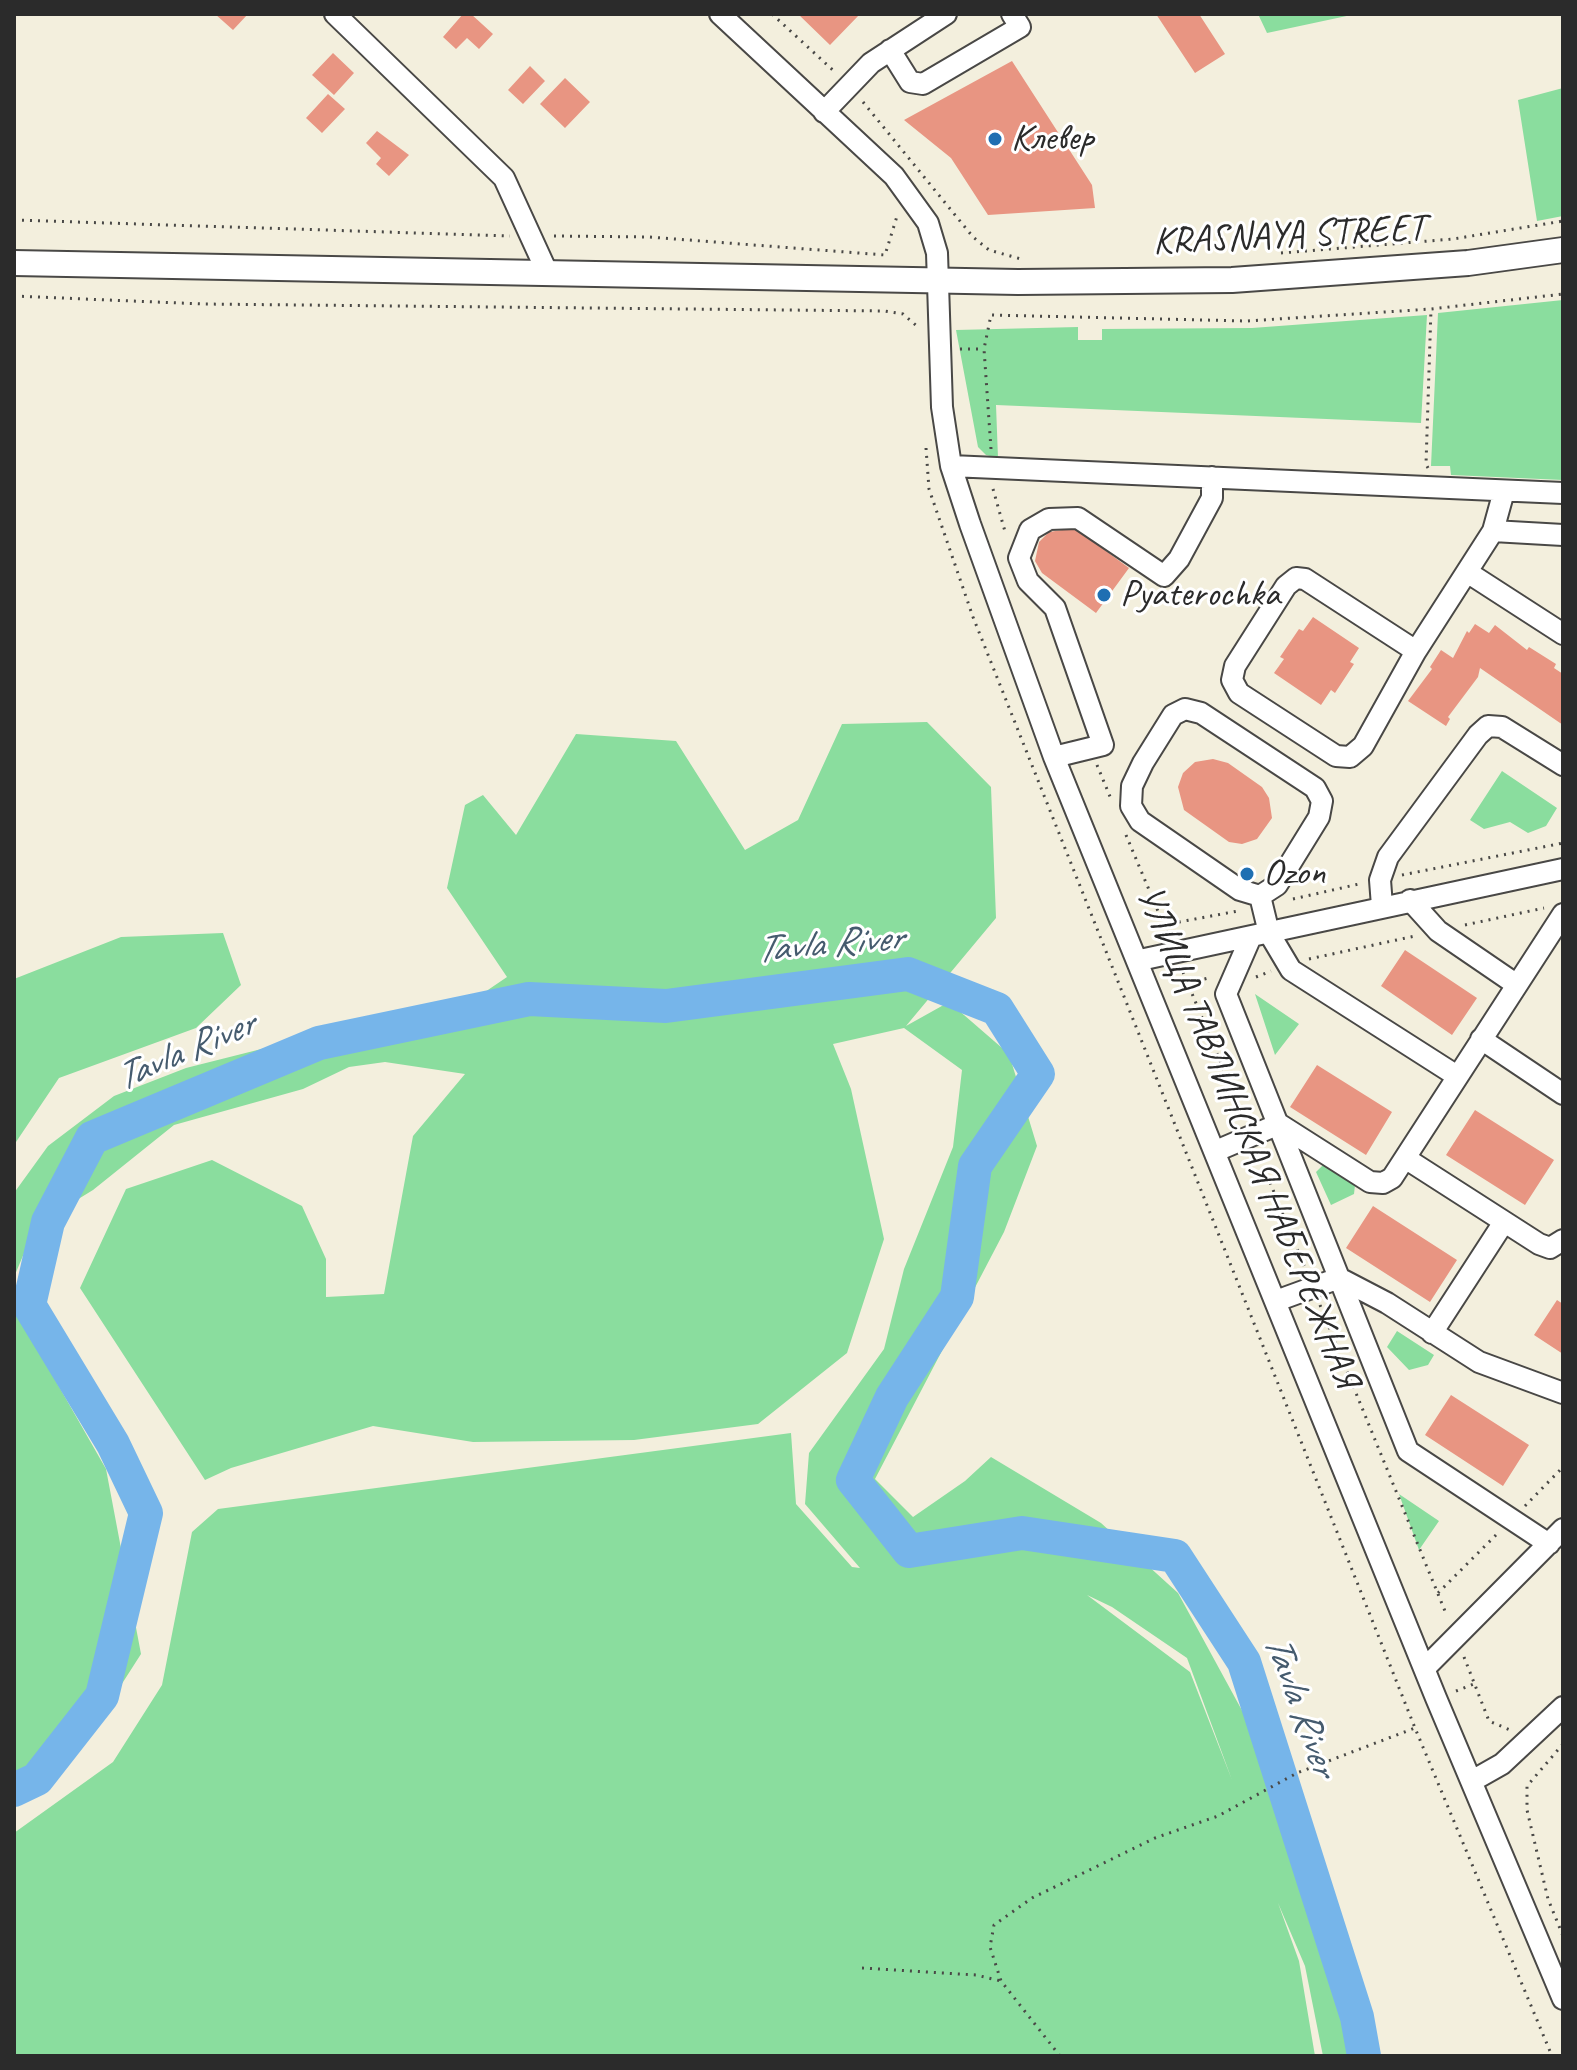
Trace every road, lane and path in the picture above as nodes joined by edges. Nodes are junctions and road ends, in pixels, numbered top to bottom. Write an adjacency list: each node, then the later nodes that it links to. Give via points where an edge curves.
1 (335, 14): 13 (street, via 504,178)
2 (720, 14): 8 (street, УЛИЦА ТАВЛИНСКАЯ НАБЕРЕЖНАЯ)
3 (772, 14): 7 (path)
4 (946, 14): 6 (street)
5 (1012, 14): 6 (street, via 1020,27 923,84 910,82)
6 (890, 50): 7 (street)
7 (849, 85): 8 (street); 9 (path)
8 (824, 112): 10 (street, УЛИЦА ТАВЛИНСКАЯ НАБЕРЕЖНАЯ)
9 (932, 186): 10 (path); 16 (path, via 989,250)
10 (914, 200): 13 (path, via 895,215 885,255 649,237); 19 (street, УЛИЦА ТАВЛИНСКАЯ НАБЕРЕЖНАЯ, via 937,253)
11 (14, 220): 13 (path)
12 (1563, 221): 15 (path, via 1453,239)
13 (530, 236): 18 (street)
14 (1563, 250): 19 (main road, KRASNAYA STREET, via 1468,263 1232,280)
15 (1273, 253)
16 (1035, 259)
17 (14, 263): 18 (main road, KRASNAYA STREET)
18 (547, 272): 19 (main road, KRASNAYA STREET)
19 (938, 282): 24 (street, УЛИЦА ТАВЛИНСКАЯ НАБЕРЕЖНАЯ)
20 (1563, 294): 22 (path)
21 (14, 296): 23 (path, via 203,304 884,311 903,314)
22 (1431, 309): 25 (path, via 1247,321 991,315); 29 (path, via 1426,464)
23 (920, 330)
24 (940, 348): 25 (path); 27 (street, УЛИЦА ТАВЛИНСКАЯ НАБЕРЕЖНАЯ)
25 (984, 349): 28 (path)
26 (926, 442): 75 (path, via 929,489 973,617)
27 (951, 466): 28 (street); 40 (street, УЛИЦА ТАВЛИНСКАЯ НАБЕРЕЖНАЯ)
28 (992, 468): 30 (street); 35 (path, via 994,501)
29 (1433, 472)
30 (1212, 477): 31 (street); 39 (street, via 1212,498 1164,576 1078,518 1049,519 1030,530 1019,558 1028,581 1055,608 1103,745)
31 (1504, 491): 32 (street); 33 (street)
32 (1563, 493)
33 (1493, 531): 34 (street); 36 (street)
34 (1563, 535)
35 (1010, 545)
36 (1467, 572): 37 (street); 38 (street)
37 (1563, 634)
38 (1416, 651): 38 (street, via 1363,746 1350,757 1336,756 1239,693 1232,680 1235,666 1296,578)
39 (1091, 748): 40 (street); 42 (path)
40 (1054, 757): 52 (street, УЛИЦА ТАВЛИНСКАЯ НАБЕРЕЖНАЯ)
41 (1563, 765): 47 (street, via 1502,727 1488,726 1388,857 1380,880)
42 (1115, 807)
43 (1121, 822): 51 (path)
44 (1562, 875): 46 (street)
45 (1260, 896): 45 (street, via 1277,885 1319,817 1322,801 1315,788 1201,713 1185,709 1173,715 1143,763 1132,786 1131,806 1140,821 1240,890); 50 (street)
46 (1410, 900): 47 (street); 49 (street)
47 (1382, 906): 50 (street)
48 (1556, 911): 49 (path); 56 (street)
49 (1438, 931): 53 (path); 56 (street)
50 (1259, 936): 51 (street); 53 (street); 54 (street)
51 (1175, 953): 52 (street); 55 (path)
52 (1140, 960): 62 (street, УЛИЦА ТАВЛИНСКАЯ НАБЕРЕЖНАЯ)
53 (1287, 963): 54 (path, via 1243,983); 58 (street)
54 (1233, 977): 55 (path); 60 (street, via 1226,994)
55 (1187, 983): 61 (path)
56 (1517, 985): 57 (street)
57 (1481, 1039): 58 (street); 59 (street)
58 (1457, 1076): 63 (street)
59 (1563, 1094)
60 (1279, 1124): 61 (street); 63 (street, via 1370,1182 1392,1178); 66 (street)
61 (1251, 1136): 62 (street); 67 (path)
62 (1216, 1151): 68 (street, УЛИЦА ТАВЛИНСКАЯ НАБЕРЕЖНАЯ)
63 (1405, 1158): 64 (street)
64 (1504, 1222): 65 (street, via 1550,1248); 69 (street)
65 (1563, 1240)
66 (1339, 1278): 67 (street); 69 (street); 71 (street, via 1408,1451)
67 (1313, 1288): 68 (street); 72 (path)
68 (1276, 1301): 73 (street, УЛИЦА ТАВЛИНСКАЯ НАБЕРЕЖНАЯ)
69 (1432, 1333): 70 (street, via 1479,1362)
70 (1563, 1393)
71 (1556, 1537): 72 (street)
72 (1456, 1636): 73 (street); 76 (path, via 1489,1721)
73 (1425, 1668): 78 (street, УЛИЦА ТАВЛИНСКАЯ НАБЕРЕЖНАЯ)
74 (1563, 1707): 76 (street)
75 (1415, 1728): 81 (path, via 1297,1773 1032,1898 994,1925 990,1947); 84 (path)
76 (1528, 1743): 78 (street)
77 (1563, 1744): 79 (path, via 1527,1786 1527,1810 1548,1899)
78 (1472, 1781): 82 (street, УЛИЦА ТАВЛИНСКАЯ НАБЕРЕЖНАЯ)
79 (1563, 1936)
80 (862, 1968): 81 (path)
81 (1001, 1981): 83 (path)
82 (1563, 1999)
83 (1060, 2056)
84 (1552, 2056)

